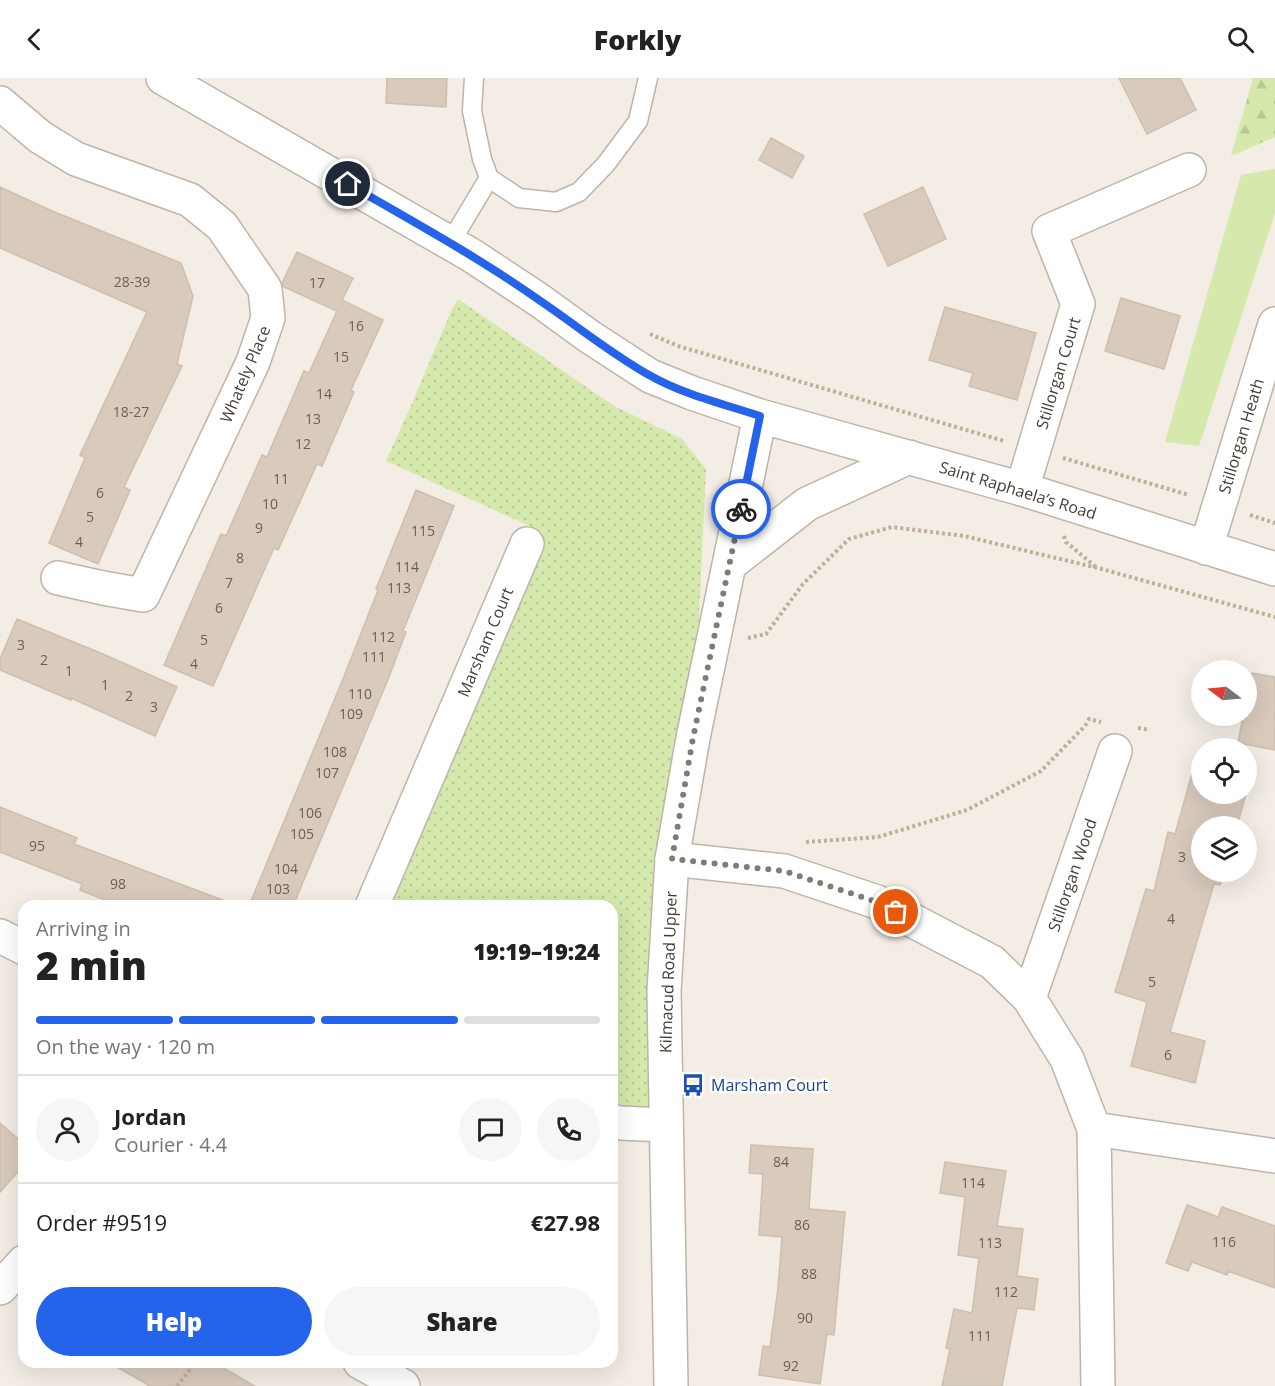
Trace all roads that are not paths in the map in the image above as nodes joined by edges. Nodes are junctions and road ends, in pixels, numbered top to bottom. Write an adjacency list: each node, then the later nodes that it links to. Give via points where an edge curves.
1 (163, 78): 7 (street)
2 (474, 78): 6 (lane, via 472,111)
3 (648, 78): 6 (lane, via 638,121 579,192 556,202 519,198)
4 (0, 103): 16 (street, Whately Place, via 40,137 76,159 190,200 222,226 265,289 268,318 253,362 143,595)
5 (1188, 170): 11 (street, Stillorgan Court, via 1049,231 1078,304)
6 (489, 178): 7 (lane)
7 (450, 243): 9 (street, via 650,376)
8 (1275, 324): 13 (street, Stillorgan Heath)
9 (760, 416): 10 (street, Saint Raphaela’s Road); 14 (street, Kilmacud Road Upper)
10 (909, 457): 11 (street, Saint Raphaela’s Road); 14 (street, via 807,504)
11 (1022, 489): 13 (street, Saint Raphaela’s Road)
12 (527, 544): 19 (street, Marsham Court)
13 (1206, 548): 15 (street, Saint Raphaela’s Road)
14 (730, 564): 18 (street, Kilmacud Road Upper)
15 (1275, 569)
16 (58, 578)
17 (1120, 734): 22 (street, Stillorgan Wood)
18 (672, 859): 22 (street, via 784,871 877,902 992,963); 24 (street, Kilmacud Road Upper, via 664,991)
19 (375, 900)
20 (0, 936): 21 (street)
21 (18, 945)
22 (1029, 998): 25 (street, via 1067,1059)
23 (618, 1122): 24 (street)
24 (666, 1125): 31 (street, Kilmacud Road Upper)
25 (1094, 1129): 26 (street); 32 (street)
26 (1275, 1155)
27 (18, 1268): 28 (street)
28 (0, 1288)
29 (371, 1368): 30 (street)
30 (403, 1386)
31 (671, 1386)
32 (1098, 1386)

